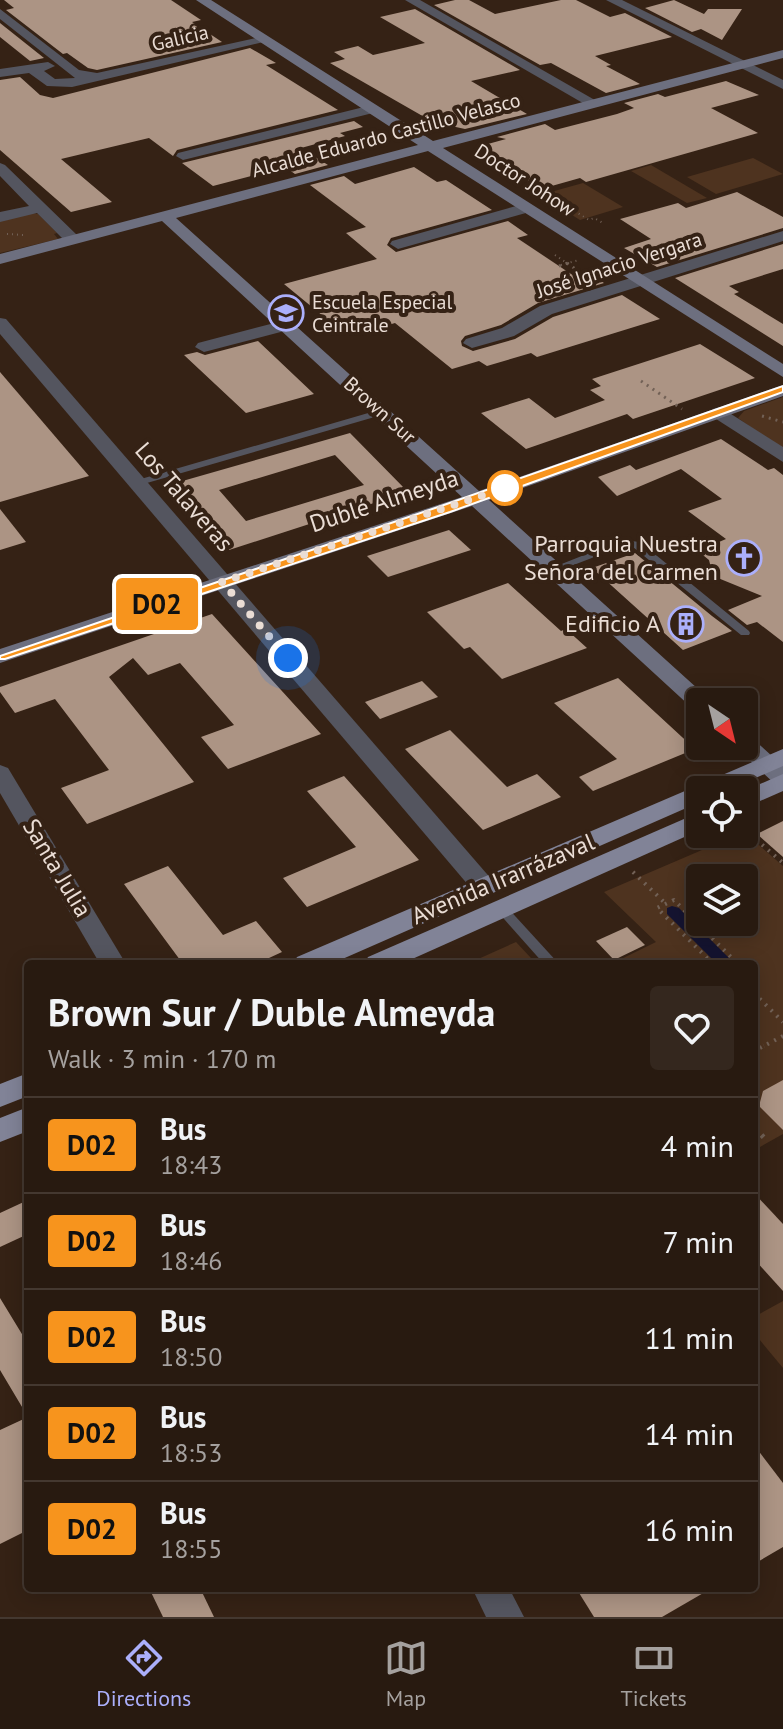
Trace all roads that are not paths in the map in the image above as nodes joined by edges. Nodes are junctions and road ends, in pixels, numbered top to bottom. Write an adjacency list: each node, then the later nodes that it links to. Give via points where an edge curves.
1 (202, 0): 5 (street, Doctor Johow)
2 (411, 0): 13 (street)
3 (612, 0): 8 (street)
4 (0, 13): 7 (street)
5 (265, 40): 11 (street, Galicia); 14 (street, Doctor Johow)
6 (783, 54): 8 (street, Alcalde Eduardo Castillo Velasco)
7 (62, 63): 9 (street, Galicia); 11 (street, Galicia, via 75,74)
8 (742, 65): 12 (street); 13 (street, Alcalde Eduardo Castillo Velasco)
9 (33, 69): 10 (street, Galicia); 11 (street, Galicia, via 58,84)
10 (0, 73)
11 (104, 76)
12 (783, 85)
13 (593, 103): 15 (street, Alcalde Eduardo Castillo Velasco)
14 (372, 109): 15 (street, Doctor Johow); 16 (street)
15 (431, 146): 19 (street, Doctor Johow); 20 (street, Alcalde Eduardo Castillo Velasco)
16 (183, 156)
17 (0, 168): 18 (street)
18 (39, 208): 21 (street); 23 (street)
19 (527, 208): 24 (street); 26 (street, Doctor Johow)
20 (165, 216): 23 (street, Alcalde Eduardo Castillo Velasco); 28 (street, Brown Sur)
21 (0, 217)
22 (783, 236): 26 (street, José Ignacio Vergara)
23 (73, 240): 25 (street, Alcalde Eduardo Castillo Velasco)
24 (399, 245)
25 (0, 259)
26 (640, 280): 29 (street, José Ignacio Vergara, via 540,312 508,332); 31 (street, Doctor Johow)
27 (0, 323): 36 (street, Los Talaveras)
28 (286, 325): 30 (street); 33 (street, Brown Sur)
29 (472, 343)
30 (204, 347)
31 (783, 372)
32 (783, 390): 34 (street, Dublé Almeyda)
33 (382, 412): 36 (lane); 37 (street, Brown Sur)
34 (720, 413): 35 (street); 37 (street, Dublé Almeyda)
35 (783, 456)
36 (137, 483): 39 (street, Los Talaveras)
37 (477, 498): 38 (street, Brown Sur); 39 (street, Dublé Almeyda)
38 (554, 569): 40 (lane, via 622,543 636,544); 42 (street, Brown Sur)
39 (222, 582): 41 (street, Dublé Almeyda); 50 (street, Los Talaveras)
40 (745, 633)
41 (0, 656)
42 (686, 690)
43 (758, 754): 44 (street)
44 (779, 770): 46 (main road); 47 (main road)
45 (0, 773): 52 (street, Santa Julia)
46 (757, 776)
47 (758, 788)
48 (686, 799): 50 (main road, Avenida Irarrázaval)
49 (686, 826): 51 (main road, Avenida Irarrázaval)
50 (484, 887): 53 (main road, Avenida Irarrázaval)
51 (501, 908): 54 (main road, Avenida Irarrázaval); 55 (lane)
52 (111, 960)
53 (315, 960)
54 (387, 960)
55 (548, 960)
56 (24, 1086): 57 (main road)
57 (0, 1096)
58 (24, 1120): 59 (main road)
59 (0, 1131)
60 (491, 1592): 61 (street)
61 (506, 1617)

